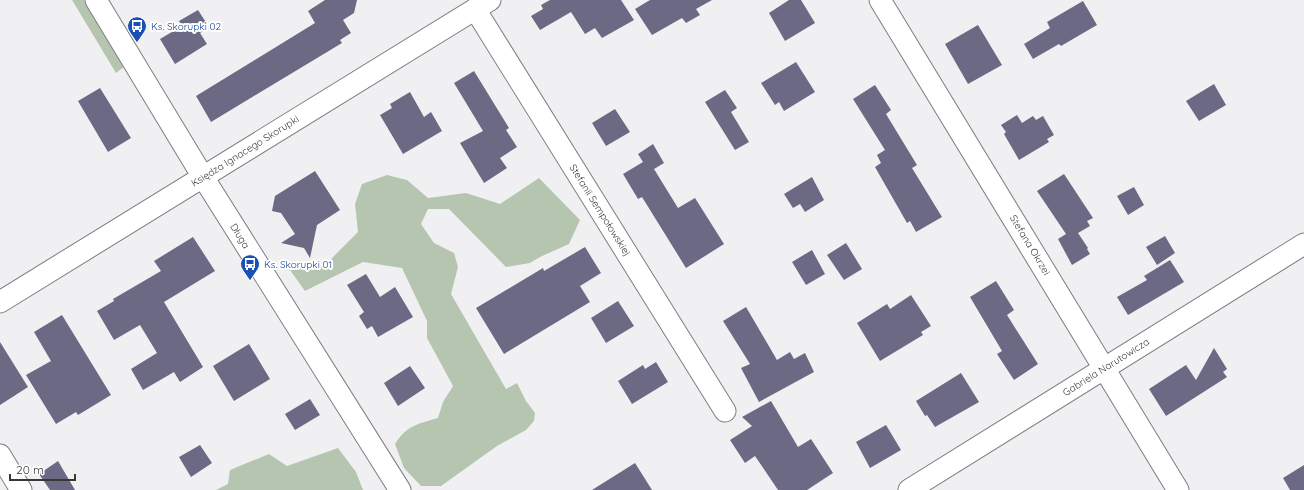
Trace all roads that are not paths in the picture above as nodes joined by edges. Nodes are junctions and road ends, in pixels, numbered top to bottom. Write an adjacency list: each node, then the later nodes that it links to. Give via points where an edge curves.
1 (96, 0): 4 (street, Długa)
2 (880, 0): 7 (street, Stefana Okrzei)
3 (483, 5): 4 (street, Księdza Ignacego Skorupki); 8 (street, Stefanii Sempołowskiej)
4 (203, 177): 6 (street, Księdza Ignacego Skorupki); 11 (street, Długa)
5 (1304, 244): 7 (street, Gabriela Narutowicza)
6 (0, 302)
7 (1104, 369): 12 (street, Gabriela Narutowicza); 13 (street, Stefana Okrzei)
8 (725, 411)
9 (0, 455): 10 (street)
10 (21, 490)
11 (400, 490)
12 (909, 490)
13 (1178, 490)

